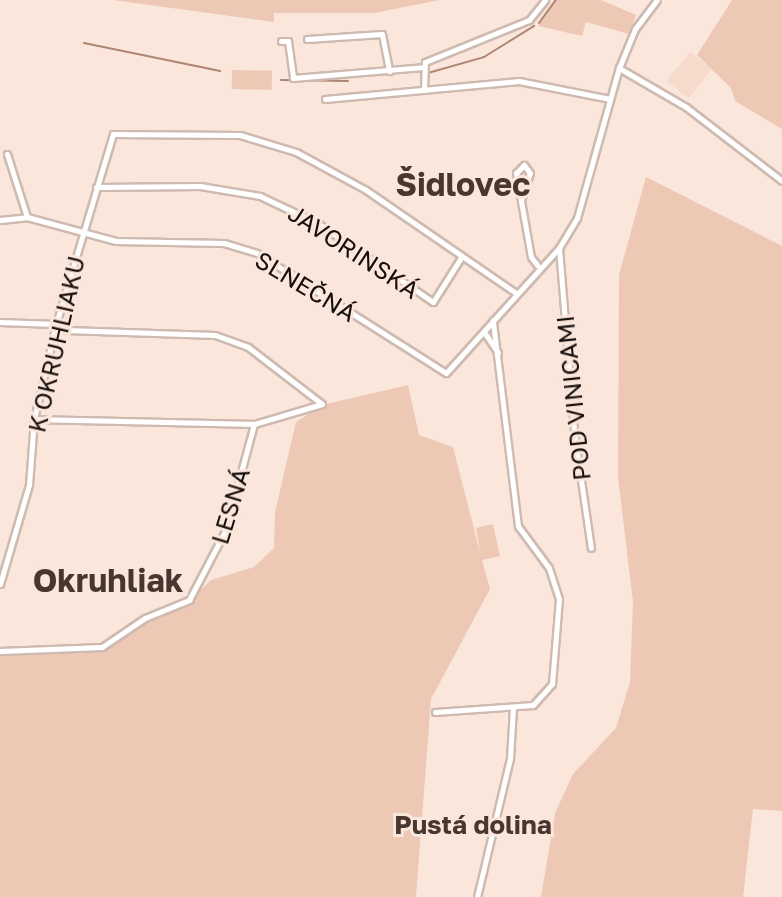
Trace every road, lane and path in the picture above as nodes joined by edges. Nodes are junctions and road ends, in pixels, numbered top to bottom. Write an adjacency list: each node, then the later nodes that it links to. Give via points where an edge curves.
1 (545, 0): 5 (street, via 529,20)
2 (657, 0): 6 (street, SLNEČNÁ, via 635,29)
3 (307, 39): 7 (street, via 382,34)
4 (281, 41): 7 (street, via 288,41 293,78)
5 (423, 67): 7 (street); 8 (street)
6 (619, 68): 10 (street, SLNEČNÁ); 12 (street, via 686,107)
7 (389, 72)
8 (424, 90): 9 (street); 10 (street, via 519,82)
9 (325, 99)
10 (610, 99): 18 (street, SLNEČNÁ, via 577,218)
11 (7, 154): 15 (street)
12 (782, 181)
13 (96, 187): 17 (street, K OKRUHLIAKU); 19 (street, JAVORINSKÁ, via 200,186 260,196 319,224 433,302); 19 (street, K OKRUHLIAKU, via 113,134 240,135 328,167)
14 (521, 200): 14 (street, via 516,173 522,165 530,173); 20 (street)
15 (27, 217): 16 (street); 17 (street, SLNEČNÁ)
16 (0, 220)
17 (81, 235): 24 (street, K OKRUHLIAKU); 25 (street, SLNEČNÁ, via 224,243 257,253 440,372 452,371)
18 (559, 248): 20 (street, SLNEČNÁ); 29 (street, POD VINICAMI, via 574,432)
19 (462, 256): 21 (street)
20 (538, 266): 21 (street, SLNEČNÁ)
21 (516, 293): 23 (street, SLNEČNÁ)
22 (0, 321): 24 (street)
23 (493, 321): 25 (street, SLNEČNÁ); 26 (street)
24 (56, 324): 27 (street, K OKRUHLIAKU); 28 (street, via 66,330 215,335 248,347 322,404)
25 (484, 332): 26 (street)
26 (499, 355): 32 (street, via 518,526 549,568 559,598 549,693 533,705)
27 (34, 419): 28 (street); 30 (street, K OKRUHLIAKU, via 29,485)
28 (254, 424): 31 (street, LESNÁ, via 225,531 189,600 145,618 102,647)
29 (590, 548)
30 (0, 584)
31 (0, 651)
32 (513, 707): 33 (street); 34 (street, via 510,759)
33 (435, 712)
34 (477, 897)

